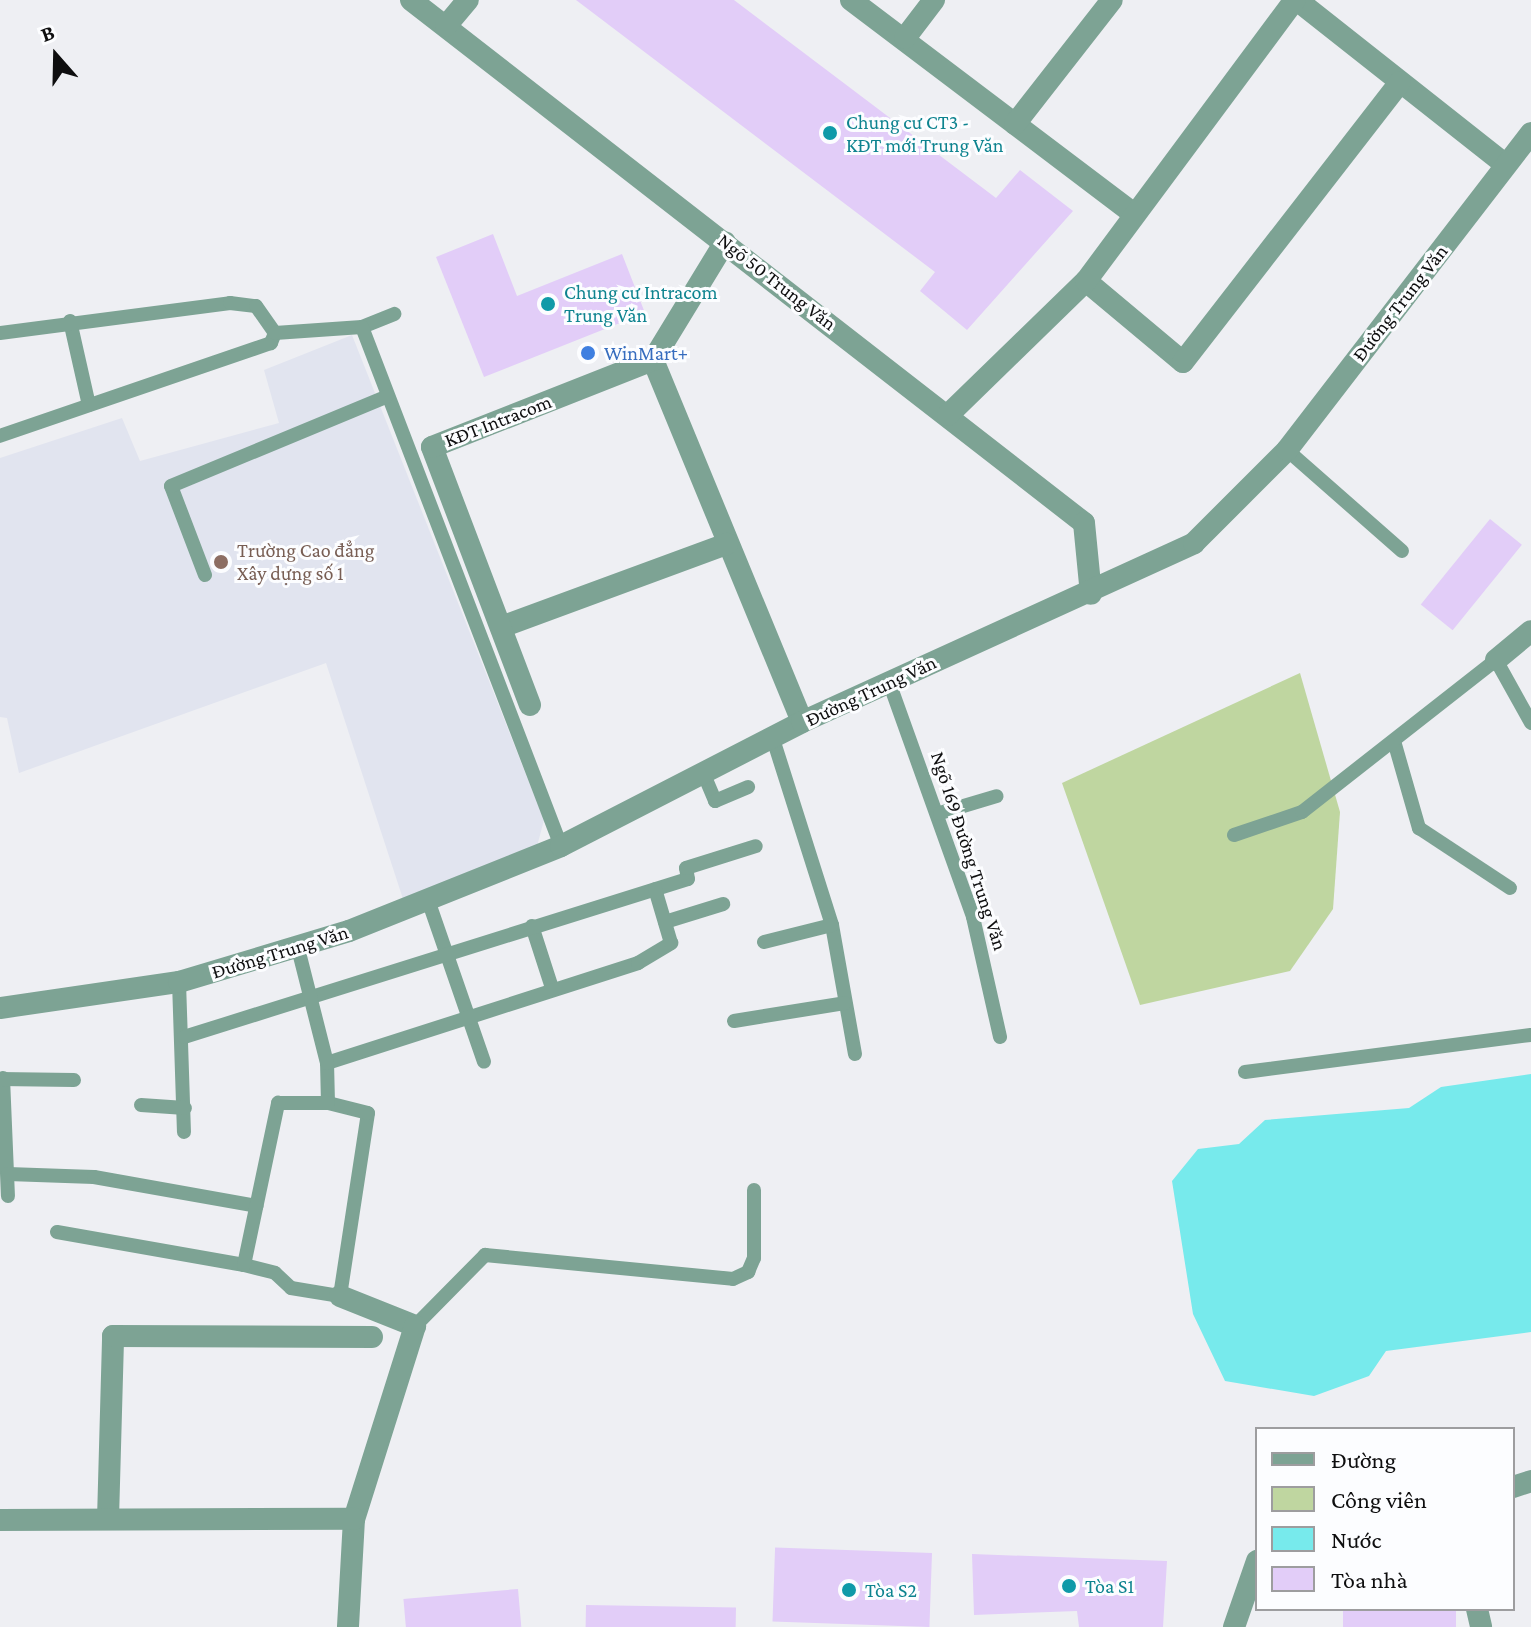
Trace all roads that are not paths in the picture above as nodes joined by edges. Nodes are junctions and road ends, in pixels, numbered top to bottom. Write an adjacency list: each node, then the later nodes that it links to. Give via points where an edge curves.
1 (411, 0): 7 (street, Ngõ 50 Trung Văn)
2 (468, 0): 7 (street)
3 (851, 0): 8 (street)
4 (934, 0): 8 (street)
5 (1112, 0): 10 (street)
6 (1296, 0): 9 (street); 13 (street)
7 (446, 26): 14 (street, Ngõ 50 Trung Văn)
8 (905, 38): 10 (street)
9 (1400, 82): 12 (street); 15 (street, via 1183,362)
10 (1015, 124): 13 (street)
11 (1531, 133): 12 (street, Đường Trung Văn)
12 (1506, 165): 26 (street, Đường Trung Văn)
13 (1134, 214): 15 (street)
14 (725, 242): 21 (street); 24 (street, Ngõ 50 Trung Văn)
15 (1086, 281): 24 (street)
16 (394, 314): 18 (lane)
17 (70, 321): 19 (lane); 20 (lane, via 230,303 256,306); 23 (lane)
18 (362, 327): 20 (lane); 22 (lane)
19 (0, 333)
20 (275, 333): 23 (lane, via 271,343)
21 (653, 360): 27 (street); 31 (street, KĐT Intracom, via 432,447)
22 (386, 397): 29 (lane, via 171,486); 45 (lane)
23 (89, 405): 25 (lane)
24 (948, 415): 30 (street, Ngõ 50 Trung Văn, via 1084,523)
25 (0, 436)
26 (1287, 450): 28 (lane); 30 (street, Đường Trung Văn, via 1194,543)
27 (727, 544): 31 (street); 36 (street)
28 (1402, 551)
29 (205, 575)
30 (1091, 594): 34 (street, Đường Trung Văn)
31 (501, 627): 35 (street, KĐT Intracom)
32 (1531, 631): 33 (street)
33 (1496, 660): 37 (lane); 38 (lane)
34 (889, 682): 36 (street, Đường Trung Văn); 43 (lane, Ngõ 169 Đường Trung Văn)
35 (530, 705)
36 (802, 722): 39 (street, Đường Trung Văn)
37 (1531, 723)
38 (1394, 741): 44 (lane, via 1302,812); 47 (lane, via 1419,828)
39 (774, 742): 40 (street, Đường Trung Văn); 52 (lane)
40 (705, 777): 41 (lane, via 715,801); 45 (street, Đường Trung Văn)
41 (748, 787)
42 (997, 796): 43 (lane)
43 (940, 813): 66 (lane, Ngõ 169 Đường Trung Văn)
44 (1234, 835)
45 (561, 846): 49 (street, Đường Trung Văn)
46 (756, 846): 48 (lane, via 686,868 688,879)
47 (1510, 888)
48 (655, 889): 51 (lane); 53 (lane)
49 (428, 900): 55 (street, Đường Trung Văn); 56 (lane)
50 (723, 904): 51 (lane)
51 (665, 922): 58 (lane, via 671,943 638,963)
52 (832, 925): 54 (lane); 60 (lane)
53 (532, 926): 56 (lane); 58 (lane)
54 (764, 942)
55 (298, 948): 57 (street, Đường Trung Văn); 59 (lane)
56 (447, 953): 59 (lane); 62 (lane)
57 (179, 982): 61 (street, Đường Trung Văn); 65 (lane)
58 (552, 988): 62 (lane)
59 (313, 1000): 65 (lane); 69 (lane)
60 (845, 1003): 63 (lane); 67 (lane)
61 (0, 1008)
62 (468, 1014): 68 (lane); 69 (lane)
63 (734, 1021)
64 (1531, 1035): 70 (lane)
65 (184, 1037): 75 (lane)
66 (1000, 1037)
67 (855, 1054)
68 (484, 1062)
69 (327, 1063): 73 (lane)
70 (1245, 1072)
71 (2, 1078): 72 (lane); 77 (lane)
72 (74, 1080)
73 (328, 1103): 80 (lane, via 278,1103); 83 (lane, via 344,1112 365,1110 369,1117)
74 (141, 1105): 75 (lane)
75 (185, 1108): 76 (lane)
76 (184, 1132)
77 (8, 1174): 79 (lane); 80 (lane, via 94,1177)
78 (754, 1190): 84 (lane, via 754,1258 748,1272 733,1279 485,1255)
79 (8, 1196)
80 (256, 1206): 82 (lane)
81 (57, 1232): 82 (lane)
82 (244, 1265): 83 (lane, via 275,1273 291,1288)
83 (340, 1296): 84 (street)
84 (415, 1326): 87 (street)
85 (372, 1337): 86 (street, via 113,1336)
86 (108, 1519): 87 (street); 88 (street)
87 (354, 1519): 90 (street)
88 (0, 1520)
89 (1255, 1567): 91 (street)
90 (348, 1627)
91 (1234, 1627)

